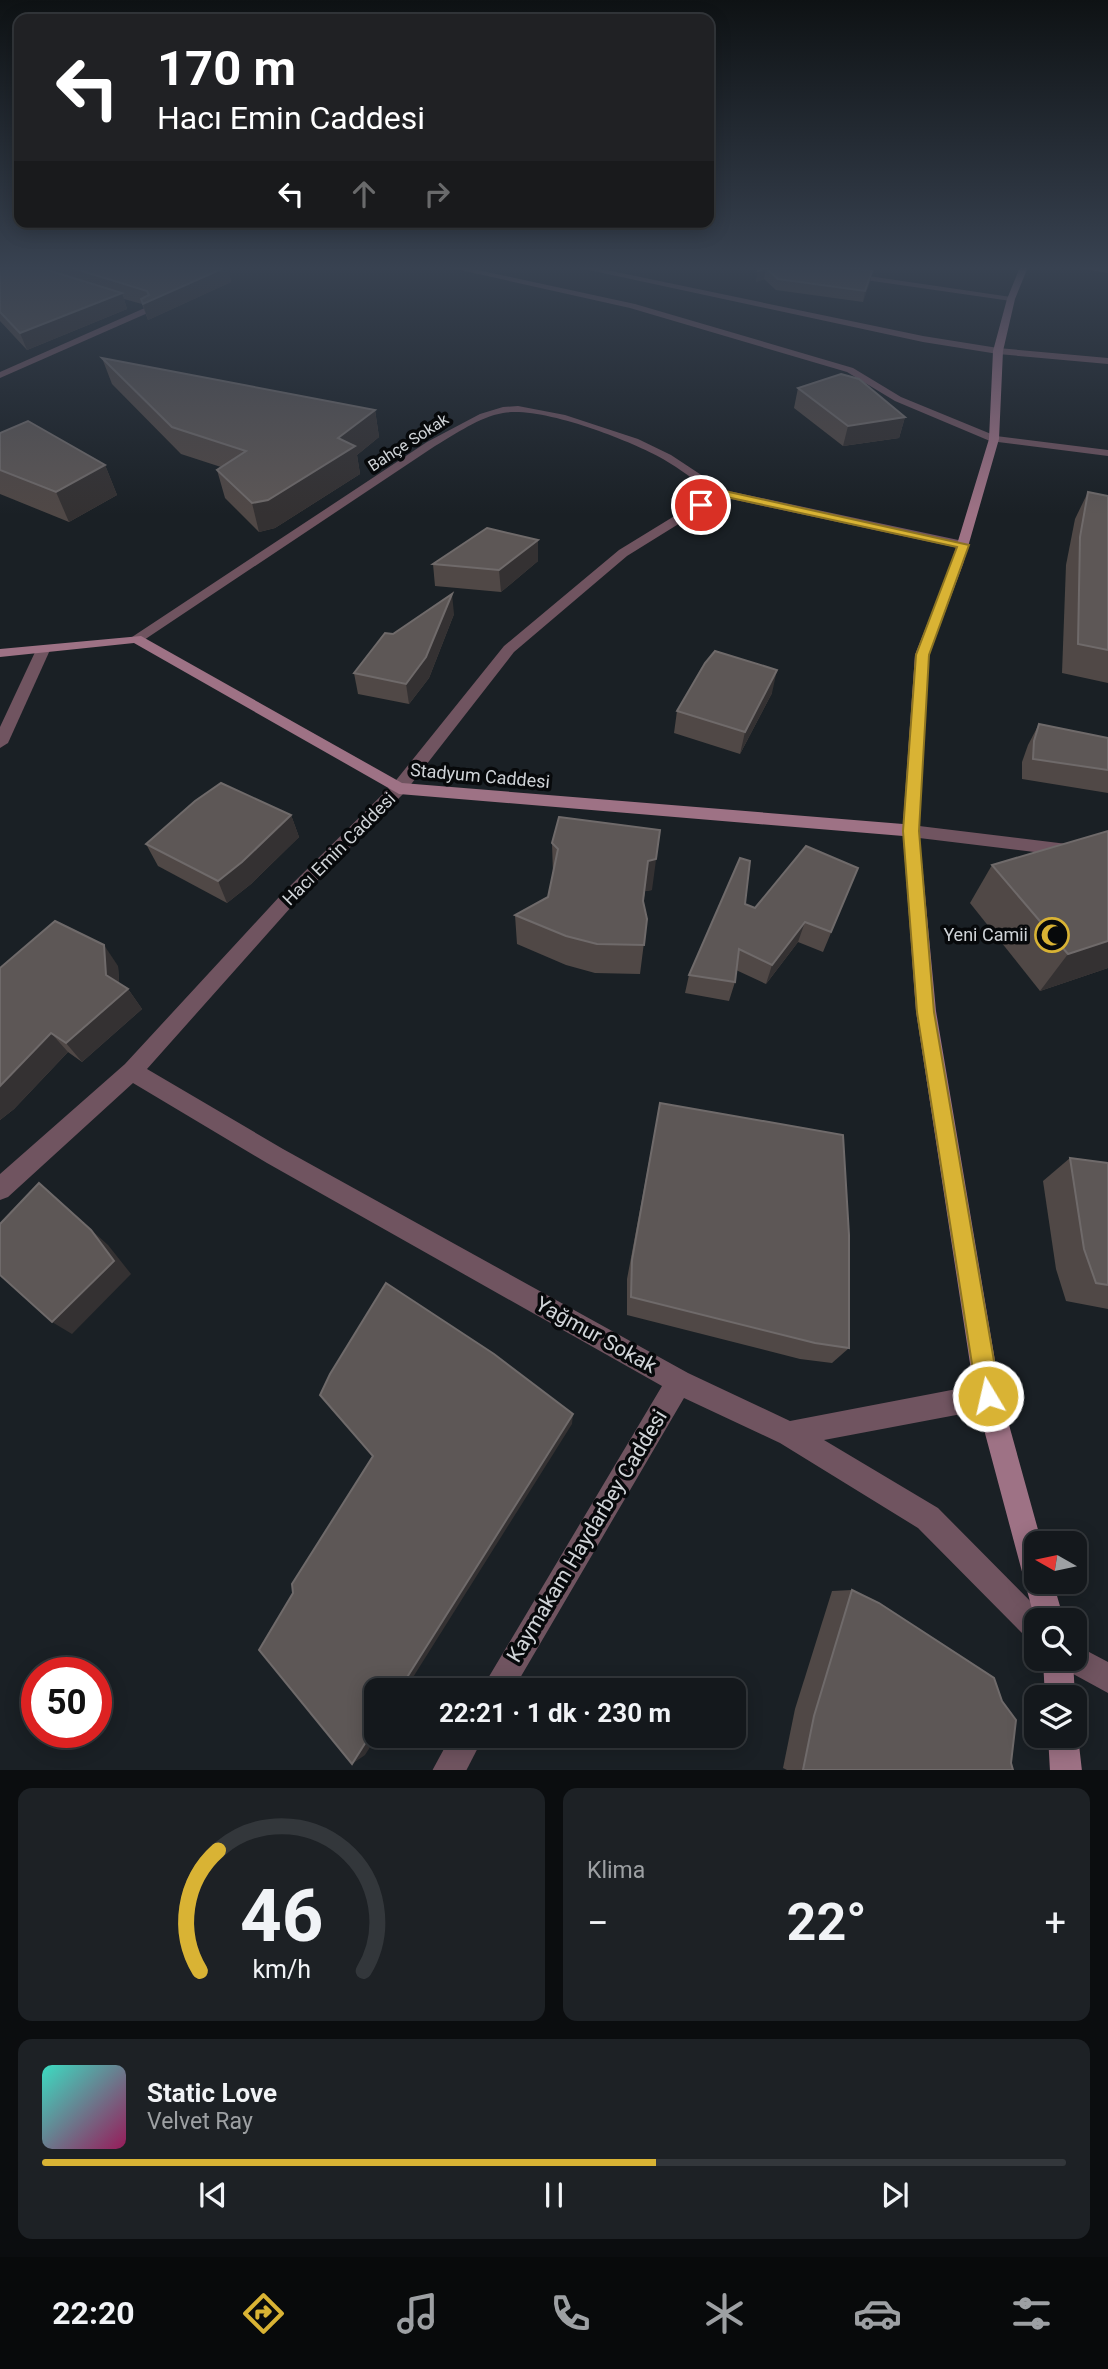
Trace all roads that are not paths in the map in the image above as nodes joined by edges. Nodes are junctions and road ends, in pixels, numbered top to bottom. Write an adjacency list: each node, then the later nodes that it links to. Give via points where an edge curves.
1 (57, 350): 6 (street)
2 (781, 350): 7 (street, via 850,370 898,399)
3 (989, 350): 4 (street)
4 (998, 351): 5 (street); 7 (main road)
5 (1108, 361)
6 (0, 375)
7 (994, 439): 8 (street); 10 (main road)
8 (1108, 453)
9 (720, 493): 10 (street); 11 (street, Bahçe Sokak, via 665,455 548,414 506,409 470,421 430,444); 15 (street, Hacı Emin Caddesi, via 623,554 509,649)
10 (963, 545): 16 (main road, via 922,655)
11 (136, 639): 12 (main road); 15 (main road, Stadyum Caddesi)
12 (43, 650): 13 (main road); 14 (street)
13 (0, 653)
14 (0, 743)
15 (399, 788): 16 (main road, Stadyum Caddesi); 18 (street, Hacı Emin Caddesi, via 286,901)
16 (911, 831): 17 (street); 21 (main road, via 926,1012)
17 (1108, 855)
18 (132, 1071): 19 (street, Hacı Emin Caddesi); 20 (street, Yağmur Sokak)
19 (0, 1189)
20 (679, 1382): 22 (street, Yağmur Sokak); 26 (street, Kaymakam Haydarbey Caddesi)
21 (988, 1396): 22 (street); 23 (main road)
22 (789, 1433): 24 (street, Yağmur Sokak, via 928,1518)
23 (1025, 1531)
24 (1024, 1616)
25 (1087, 1666): 27 (street)
26 (503, 1678)
27 (1108, 1678)
28 (462, 1748): 30 (street)
29 (1064, 1748): 31 (main road)
30 (448, 1770)
31 (1066, 1770)

